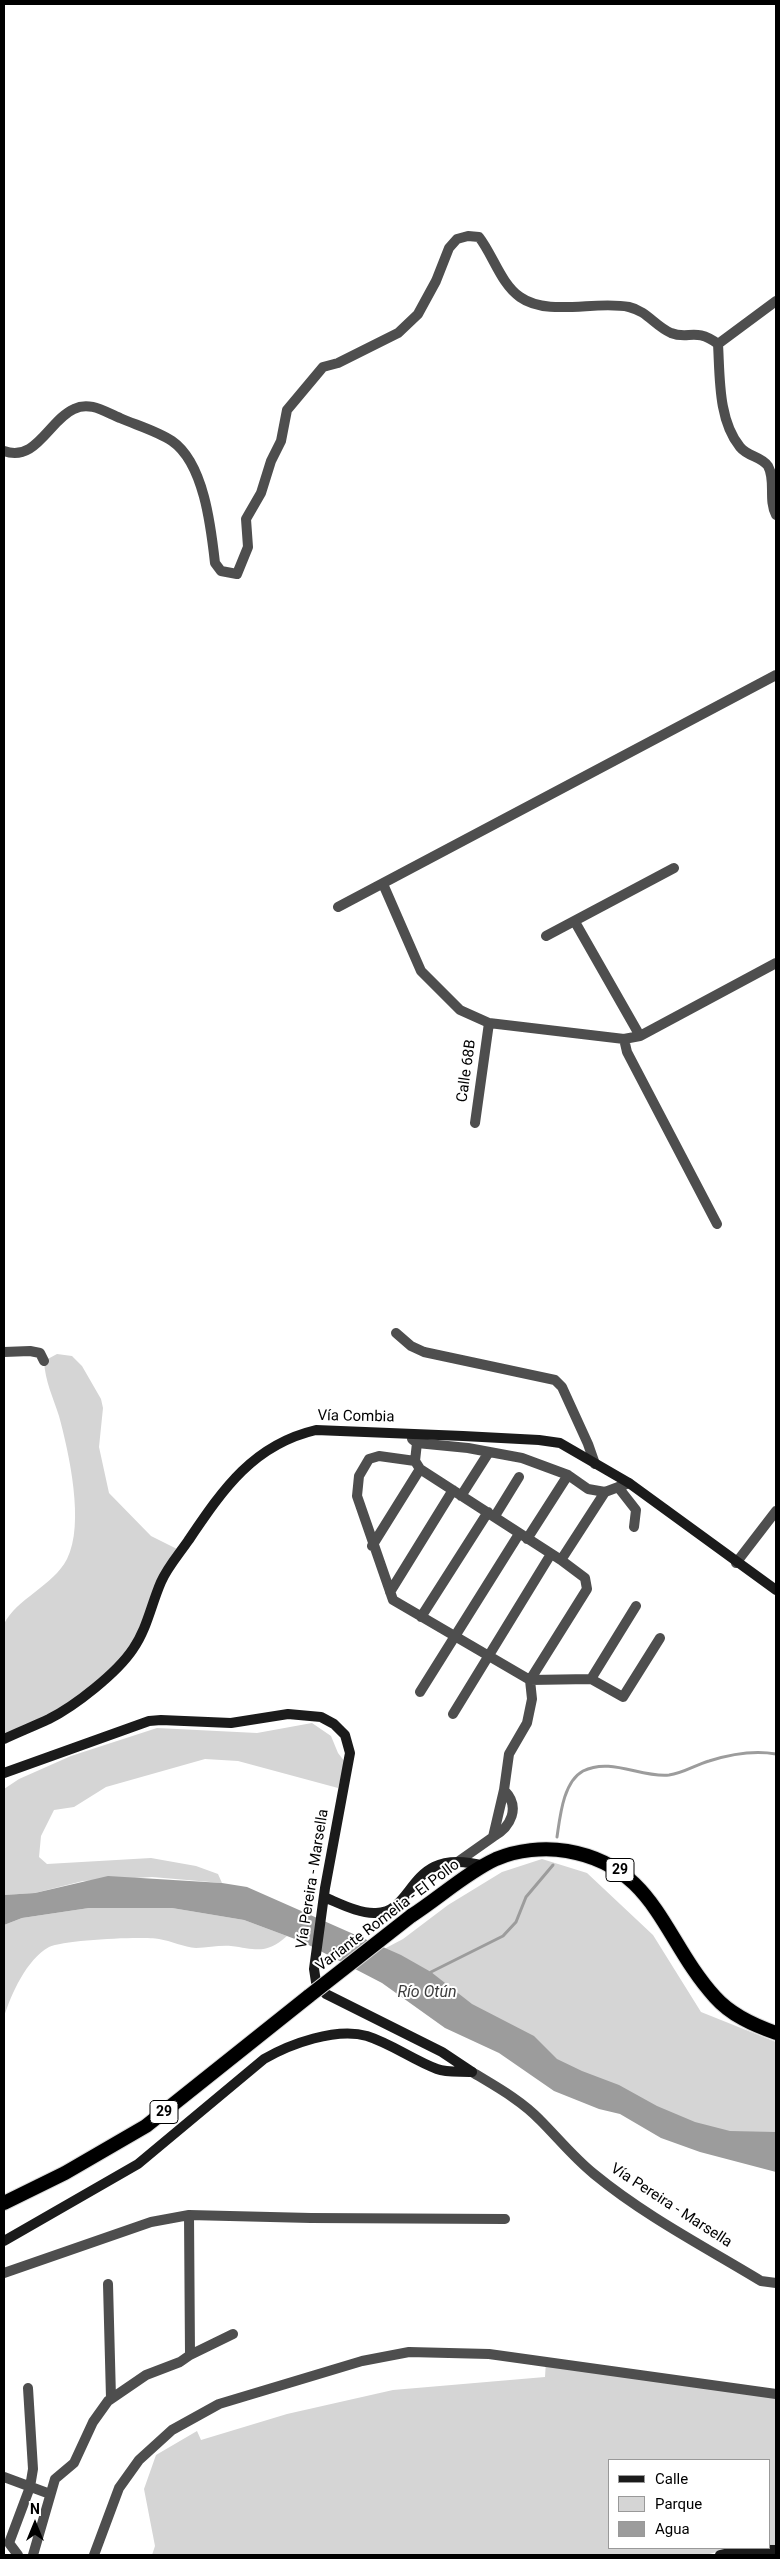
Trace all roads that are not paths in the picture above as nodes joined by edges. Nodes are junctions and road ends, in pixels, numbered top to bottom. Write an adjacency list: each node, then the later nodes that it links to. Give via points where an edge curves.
1 (776, 301): 2 (street)
2 (718, 344): 3 (street, via 699,333 673,334 658,326 646,313 630,307 544,306 520,298 479,237 457,239 449,248 418,314 398,333 323,367 287,410 281,441 261,493 246,519 248,547 241,567 237,574 232,575 221,571 216,563 197,473 186,454 172,441 89,405 72,410 33,448 13,453); 4 (street, via 724,406 730,429 744,452 767,466)
3 (4, 451)
4 (776, 515)
5 (776, 675): 7 (street)
6 (674, 868): 9 (street)
7 (383, 884): 8 (street); 12 (street, via 421,971 460,1010)
8 (338, 907)
9 (575, 922): 10 (street); 13 (street)
10 (546, 936)
11 (776, 963): 13 (street)
12 (489, 1023): 14 (street); 15 (street, Calle 68B)
13 (640, 1036): 14 (street)
14 (624, 1039): 16 (street, via 627,1052)
15 (475, 1123)
16 (717, 1224)
17 (396, 1333): 23 (street, via 424,1352 555,1380 562,1387)
18 (4, 1352): 19 (street, via 40,1353)
19 (44, 1361)
20 (406, 1433): 21 (street); 23 (main road, Vía Combia, via 552,1441); 50 (main road, Vía Combia, via 316,1430 297,1435 252,1461 223,1489 161,1580 145,1628 124,1660 96,1686 50,1719)
21 (417, 1443): 22 (street); 24 (street)
22 (489, 1452): 25 (street, via 522,1458); 30 (street)
23 (595, 1464): 27 (main road, Vía Combia)
24 (418, 1465): 30 (street); 35 (street); 35 (street, via 379,1456 369,1459 359,1476 356,1496)
25 (568, 1475): 29 (street, via 588,1488); 34 (street)
26 (519, 1477): 32 (street)
27 (629, 1483): 28 (street); 38 (main road, Vía Combia)
28 (618, 1487): 29 (street); 33 (street, via 636,1510)
29 (605, 1492): 37 (street)
30 (457, 1493): 32 (street); 40 (street)
31 (776, 1511): 38 (street)
32 (492, 1514): 34 (street); 42 (street)
33 (634, 1527)
34 (523, 1537): 36 (street); 43 (street)
35 (372, 1546): 40 (street)
36 (551, 1554): 37 (street); 45 (street)
37 (561, 1560): 47 (street, via 585,1578 587,1589)
38 (736, 1563): 39 (main road, Vía Combia)
39 (776, 1590)
40 (390, 1592): 42 (street, via 393,1600)
41 (636, 1606): 46 (street)
42 (421, 1617): 43 (street)
43 (455, 1636): 45 (street); 48 (street)
44 (660, 1638): 46 (street, via 623,1697)
45 (489, 1656): 47 (street); 49 (street)
46 (591, 1679): 47 (street)
47 (530, 1680): 52 (street, via 532,1698 527,1723 509,1754 493,1838)
48 (420, 1692)
49 (453, 1714)
50 (4, 1739)
51 (4, 1773): 54 (main road, Vía Pereira - Marsella, via 148,1721 231,1723 288,1714 320,1717 345,1735 350,1753)
52 (459, 1861): 53 (main road); 54 (main road, via 423,1873 386,1912 365,1912)
53 (484, 1866): 55 (highway, Variante Romelia - El Pollo / 29, via 512,1854 545,1849 581,1853 604,1861 641,1888 715,1998 743,2019); 57 (highway, Variante Romelia - El Pollo / 29, bridge, via 411,1916 146,2126 65,2173)
54 (324, 1897): 56 (main road, Vía Pereira - Marsella, via 316,1955 315,1976 319,1987 326,1994 442,2052)
55 (776, 2033)
56 (472, 2072): 60 (main road, via 439,2070 366,2036 306,2039 264,2059 138,2164); 62 (street, Vía Pereira - Marsella, via 510,2095 539,2118 586,2168 632,2203 761,2281)
57 (4, 2203)
58 (189, 2215): 59 (street); 61 (street, via 151,2222); 65 (street)
59 (505, 2219)
60 (4, 2241)
61 (4, 2273)
62 (776, 2283)
63 (108, 2284): 68 (street)
64 (233, 2334): 65 (street)
65 (190, 2354): 68 (street, via 180,2362 136,2380)
66 (28, 2388): 70 (street, via 33,2469)
67 (776, 2394): 75 (street, via 489,2354 409,2352 362,2360 219,2404 172,2430 139,2460 119,2488)
68 (111, 2398): 71 (street, via 93,2422 74,2463 55,2480)
69 (4, 2478): 70 (street)
70 (30, 2487): 71 (street); 73 (street, via 9,2543)
71 (50, 2494): 74 (street)
72 (776, 2550): 76 (main road, via 746,2549)
73 (18, 2555)
74 (33, 2555)
75 (94, 2555)
76 (720, 2555)

